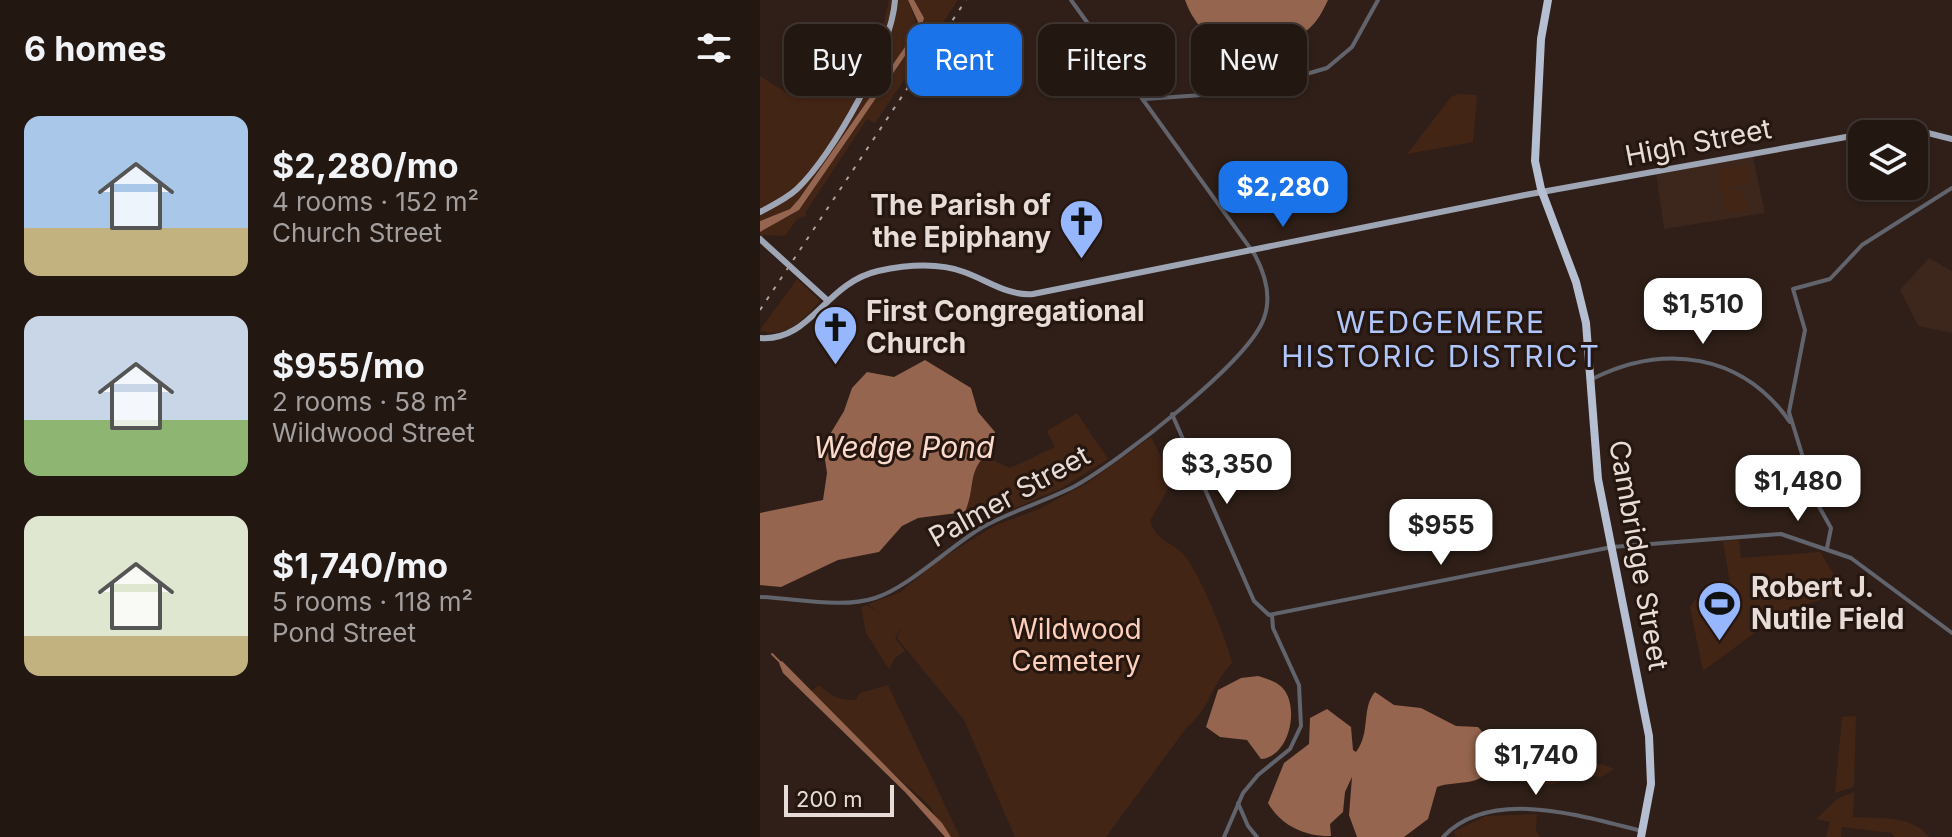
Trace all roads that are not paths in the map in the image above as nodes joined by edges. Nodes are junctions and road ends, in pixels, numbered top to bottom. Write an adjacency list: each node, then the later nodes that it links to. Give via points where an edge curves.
1 (895, 0): 9 (main road, via 885,43 853,109 800,186)
2 (1071, 0): 5 (street, Palmer Street)
3 (1378, 0): 5 (street, via 1352,47 1327,68 1236,93)
4 (1548, 0): 8 (highway, Cambridge Street, via 1535,153)
5 (1145, 99): 11 (street, Palmer Street)
6 (1952, 139): 8 (main road, High Street, via 1902,128)
7 (1952, 188): 16 (street, via 1862,245 1830,279 1793,289 1805,330 1790,395)
8 (1543, 193): 11 (main road, High Street); 14 (highway, Cambridge Street, via 1580,294)
9 (760, 212)
10 (760, 239): 12 (main road)
11 (1253, 251): 12 (main road, High Street, via 1026,295 959,270 917,266 865,275); 15 (street, Palmer Street, via 1267,288 1260,330)
12 (827, 300): 13 (main road, High Street, via 792,333 774,339)
13 (760, 336)
14 (1590, 379): 16 (street, via 1660,357 1697,359 1751,384); 17 (highway, Cambridge Street, via 1598,479)
15 (1172, 414): 19 (street, Palmer Street, via 1087,479 992,522 893,591 859,602); 20 (street, via 1254,601)
16 (1791, 424): 18 (street, via 1817,503 1831,528)
17 (1612, 547): 18 (street, via 1773,534); 20 (street); 23 (highway, Cambridge Street, via 1649,736 1651,784)
18 (1827, 548): 21 (street, via 1864,566)
19 (760, 597)
20 (1272, 615): 22 (street, via 1299,685 1301,726 1290,749 1258,775)
21 (1952, 633)
22 (1238, 801): 24 (street); 25 (street)
23 (1642, 834): 26 (street, via 1555,813 1508,810 1469,819)
24 (1224, 837)
25 (1257, 837)
26 (1443, 837)

